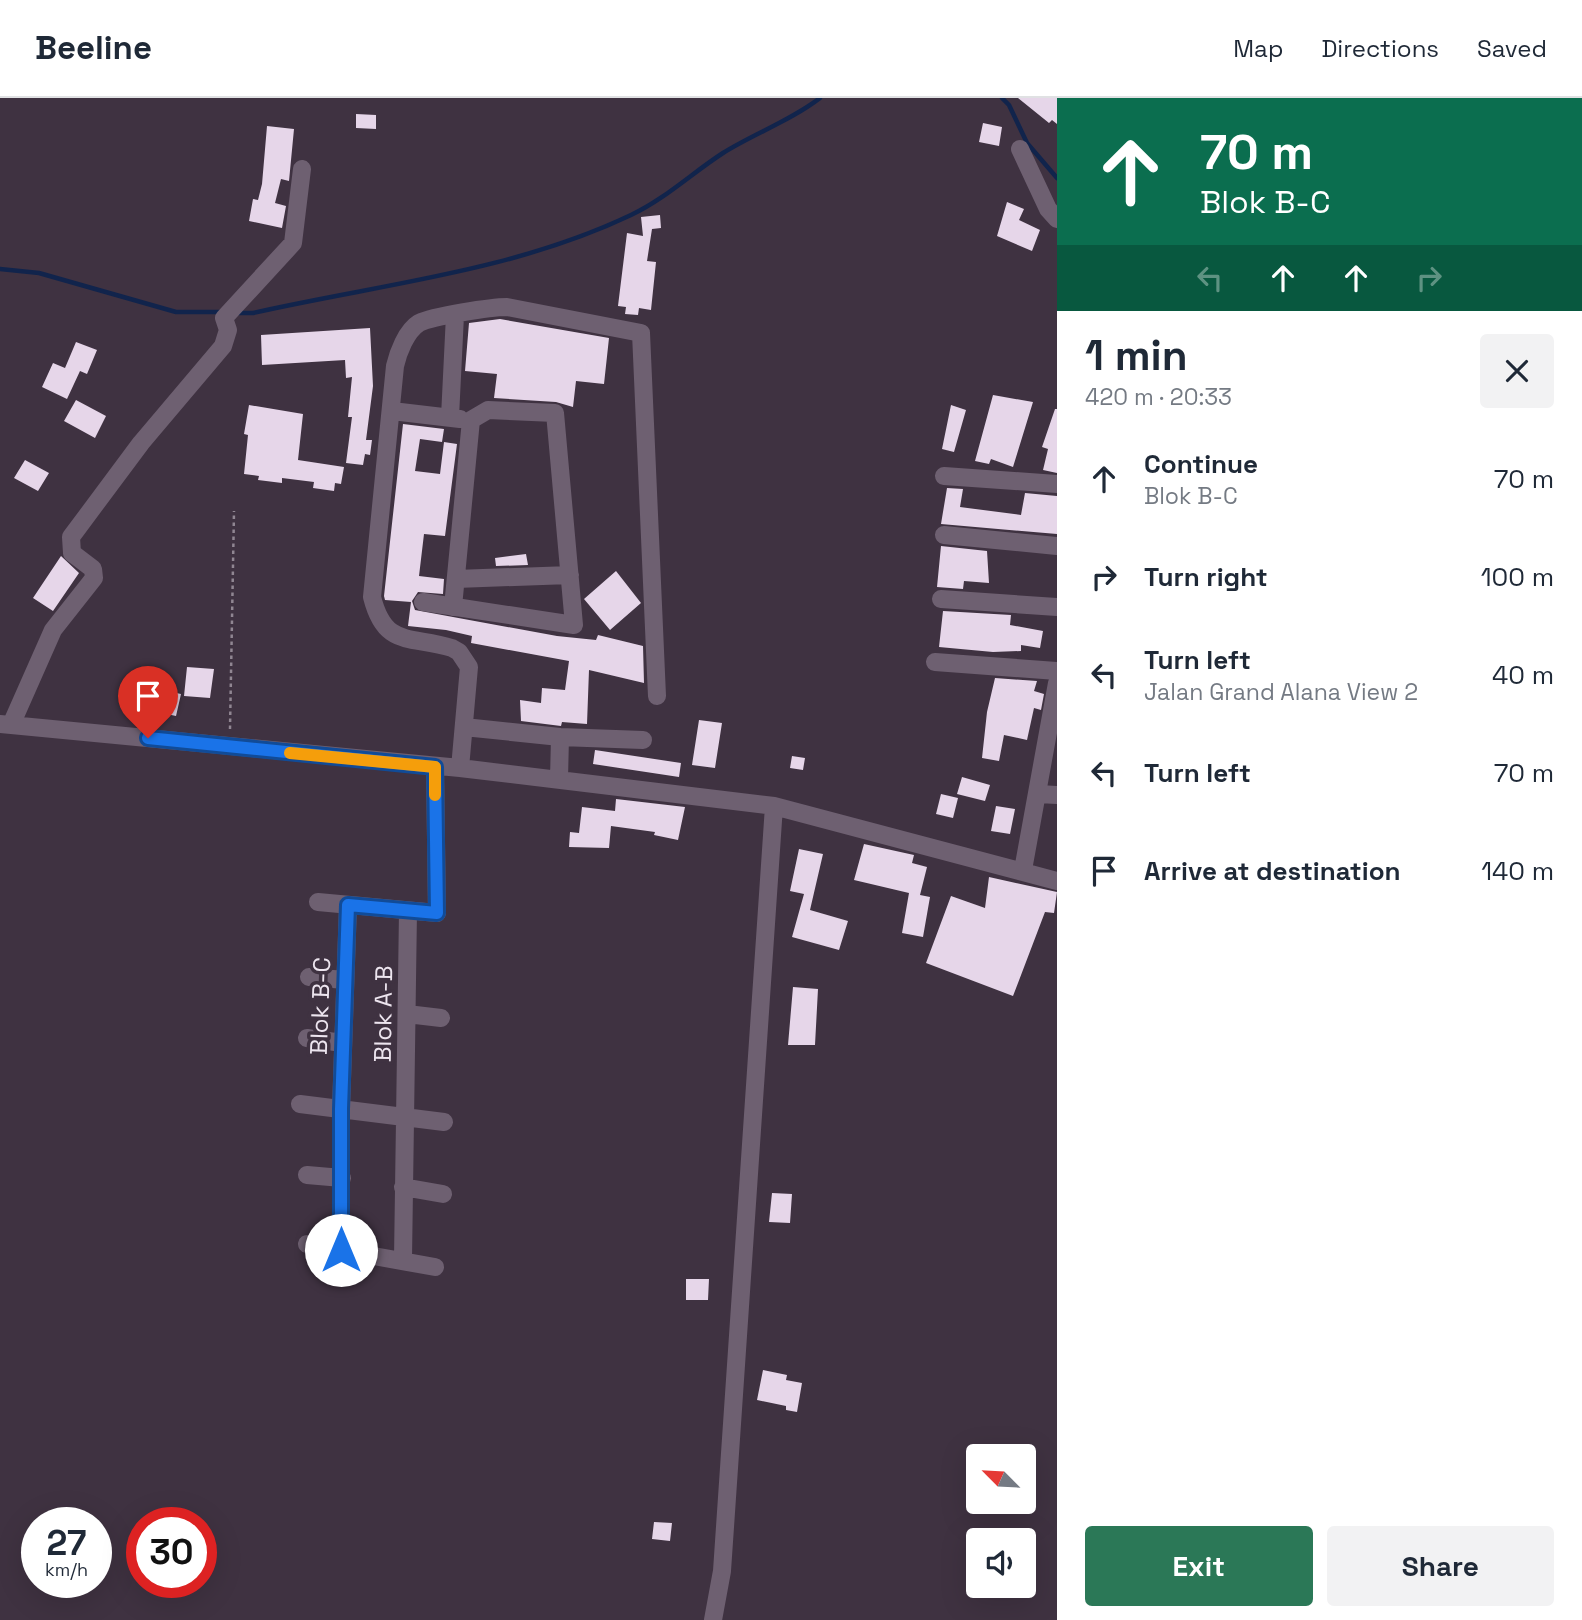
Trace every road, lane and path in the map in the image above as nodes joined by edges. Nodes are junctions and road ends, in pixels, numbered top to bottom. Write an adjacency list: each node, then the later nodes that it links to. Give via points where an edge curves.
1 (1020, 149): 3 (street)
2 (302, 169): 24 (street, via 293,243 229,312 223,346 141,443 71,537 72,553 93,569 94,578 53,630)
3 (1057, 219)
4 (455, 315): 5 (street, via 419,324 403,343 395,366); 6 (street); 22 (street, via 507,307 641,333)
5 (392, 411): 6 (street); 23 (street, via 372,597 381,624 392,634 452,648 464,658 469,667)
6 (450, 417): 7 (street)
7 (471, 420): 13 (street, via 488,410 555,413); 14 (street)
8 (944, 476): 9 (street)
9 (1057, 484)
10 (234, 511): 28 (path)
11 (944, 534): 12 (street)
12 (1057, 546)
13 (570, 575): 14 (street); 17 (street, via 574,625)
14 (456, 579): 17 (street)
15 (941, 599): 18 (street)
16 (424, 602): 17 (street)
17 (453, 607)
18 (1057, 607)
19 (935, 662): 20 (street)
20 (1057, 671)
21 (1057, 683): 25 (street)
22 (657, 696)
23 (464, 727): 26 (street); 30 (street)
24 (4, 728): 28 (street)
25 (1052, 734): 32 (street)
26 (560, 737): 27 (street); 31 (street)
27 (643, 740)
28 (230, 747): 29 (street)
29 (435, 767): 30 (street); 39 (street, via 437,913)
30 (460, 768): 31 (street)
31 (559, 779): 34 (street)
32 (1038, 794): 33 (street); 35 (street)
33 (1057, 795)
34 (774, 806): 35 (street); 58 (street, via 723,1557)
35 (1023, 870): 36 (street)
36 (1057, 881)
37 (318, 902): 38 (street)
38 (348, 905): 39 (street); 41 (street, Blok B-C)
39 (408, 911): 42 (street, Blok A-B)
40 (309, 977): 41 (street)
41 (345, 980): 45 (street, Blok B-C)
42 (407, 1014): 43 (street); 48 (street, Blok A-B)
43 (441, 1018)
44 (307, 1038): 45 (street)
45 (342, 1043): 47 (street, Blok B-C)
46 (300, 1104): 47 (street)
47 (341, 1109): 48 (street); 51 (street, Blok B-C)
48 (406, 1118): 49 (street); 52 (street, Blok A-B)
49 (444, 1122)
50 (307, 1175): 51 (street)
51 (342, 1178): 55 (street, Blok B-C)
52 (402, 1187): 53 (street); 56 (street, Blok A-B)
53 (443, 1194)
54 (307, 1244): 55 (street)
55 (341, 1250): 56 (street)
56 (403, 1259): 57 (street)
57 (435, 1267)
58 (713, 1620)

